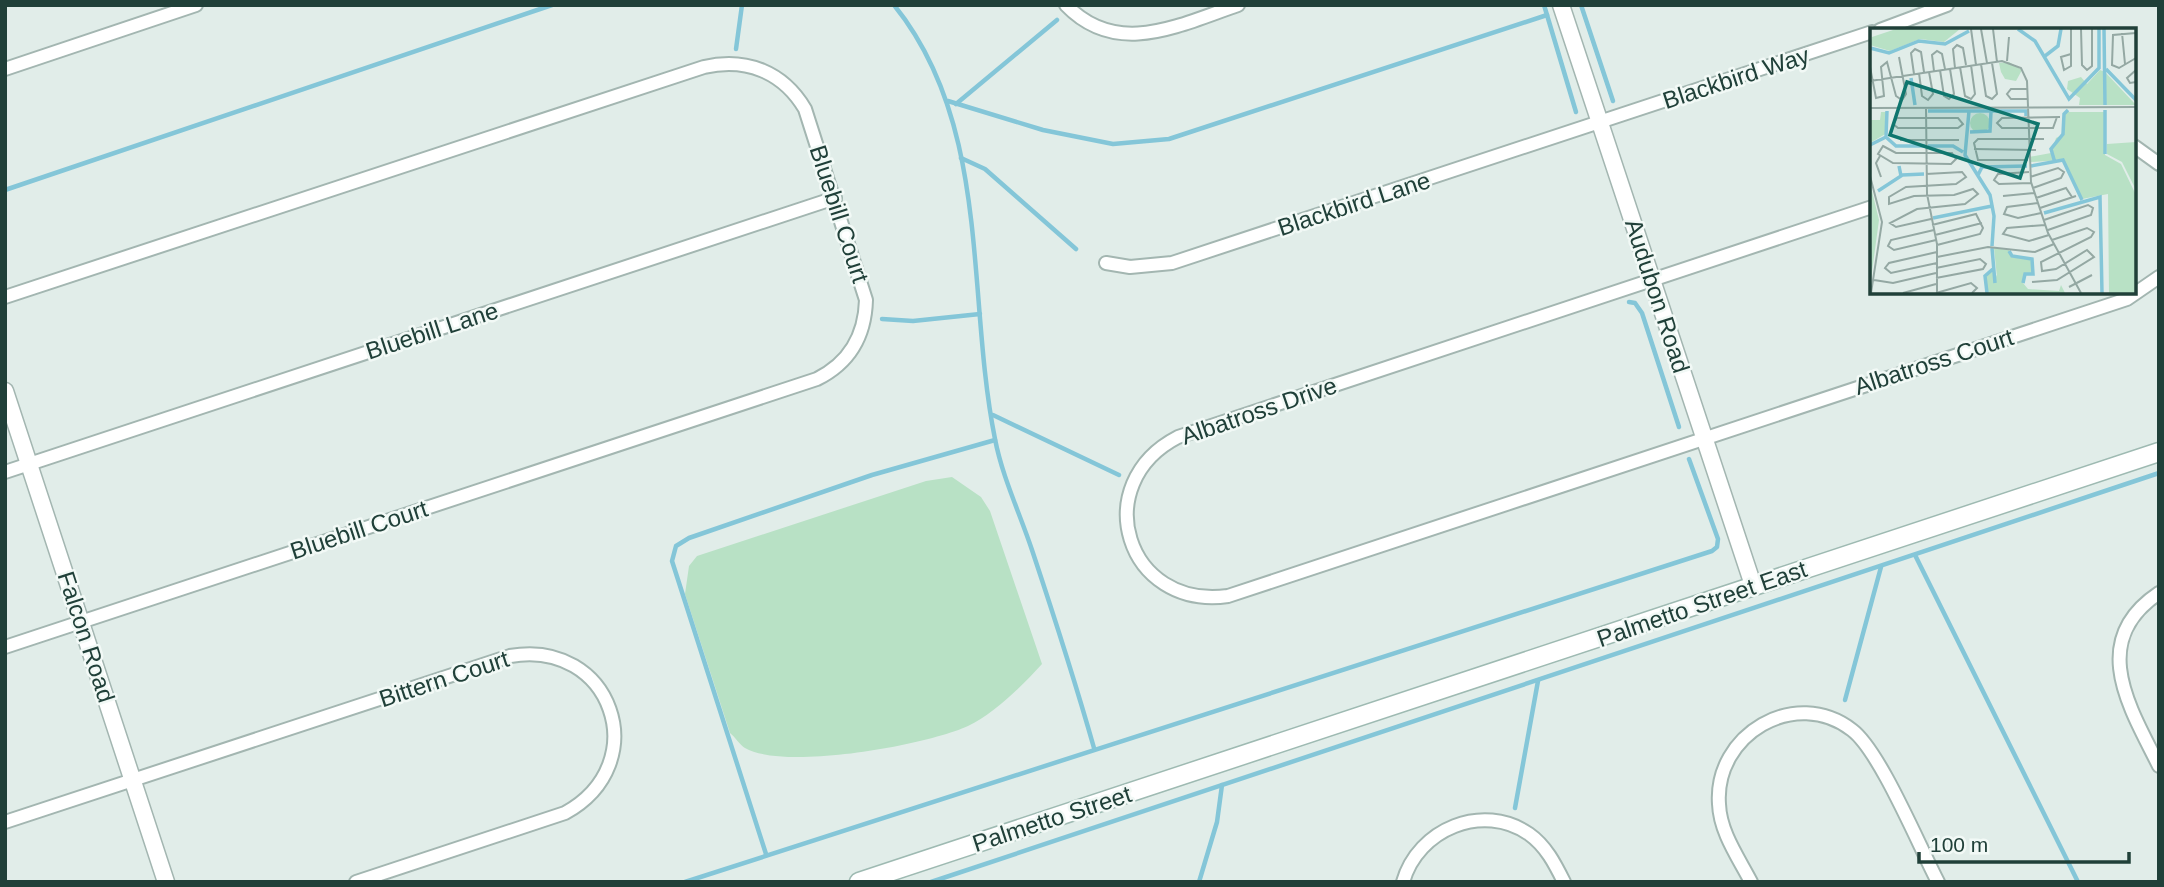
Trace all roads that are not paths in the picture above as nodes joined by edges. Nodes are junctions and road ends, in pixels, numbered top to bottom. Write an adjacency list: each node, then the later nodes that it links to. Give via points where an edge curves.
1 (195, 5): 8 (street)
2 (1066, 5): 3 (street, via 1086,23 1124,35 1151,33)
3 (1238, 5)
4 (1561, 5): 9 (street, Audubon Road)
5 (1947, 5): 6 (street)
6 (1885, 28)
7 (1870, 33): 9 (street, Blackbird Way)
8 (5, 69)
9 (1600, 123): 14 (street, Blackbird Lane, via 1172,263 1130,267); 16 (street, Audubon Road)
10 (2136, 147): 11 (street)
11 (2159, 164)
12 (835, 198): 19 (street, Bluebill Court, via 805,110 791,90 762,70 715,64); 23 (street, Bluebill Lane); 27 (street, Bluebill Court, via 864,288 865,313 854,347 828,373)
13 (1870, 208): 16 (street)
14 (1106, 263)
15 (2159, 278): 17 (street, Albatross Court)
16 (1652, 280): 21 (street, Audubon Road); 21 (street, Albatross Drive, via 1178,437 1158,448 1137,474 1126,506 1131,542 1144,565 1163,584 1188,595 1228,596)
17 (2136, 293)
18 (2135, 294): 21 (street, Albatross Court)
19 (5, 297)
20 (5, 391): 23 (street, Falcon Road)
21 (1704, 438): 25 (street, Audubon Road)
22 (2159, 452): 25 (main road, Palmetto Street East)
23 (30, 465): 24 (street, Bluebill Lane); 27 (street, Falcon Road)
24 (5, 472)
25 (1753, 585): 29 (main road, Palmetto Street East)
26 (2159, 593): 30 (street, via 2131,621 2119,664 2124,698)
27 (81, 622): 28 (street, Bluebill Court); 31 (street, Falcon Road)
28 (5, 647)
29 (1245, 755): 35 (main road, Palmetto Street)
30 (2159, 766)
31 (132, 780): 32 (street, Bittern Court); 33 (street, Falcon Road); 34 (street, Bittern Court, via 510,656 557,658 579,668 596,684 609,705 615,743 603,779 587,799 565,813)
32 (5, 822)
33 (166, 882)
34 (355, 882)
35 (859, 882)
36 (1403, 882): 37 (street, via 1410,863 1427,842 1450,827 1484,820 1507,823 1528,833 1545,849)
37 (1564, 882)
38 (1751, 882): 39 (street, via 1723,827 1718,802 1721,776 1732,753 1758,726 1780,716 1804,713 1836,720 1867,745)
39 (1938, 882)

